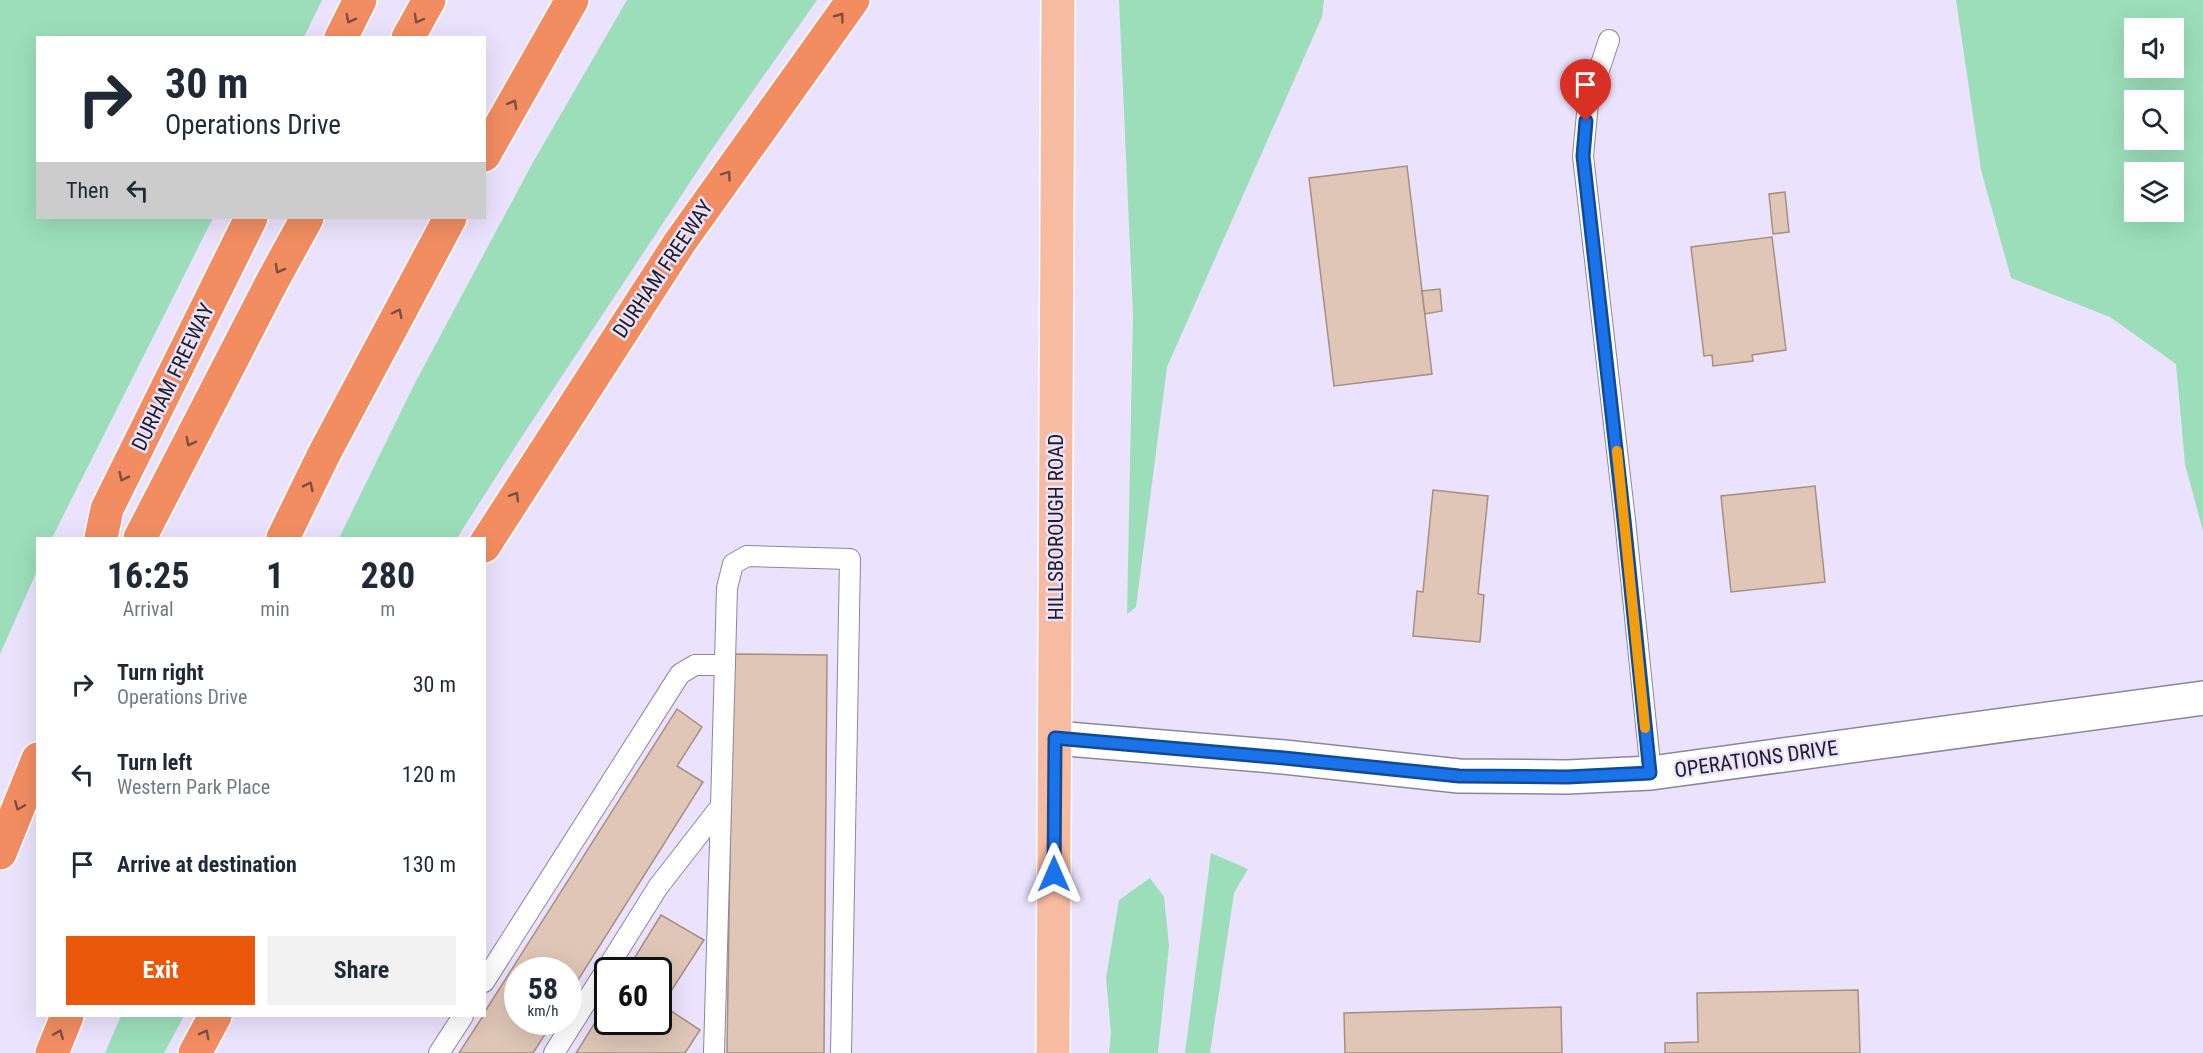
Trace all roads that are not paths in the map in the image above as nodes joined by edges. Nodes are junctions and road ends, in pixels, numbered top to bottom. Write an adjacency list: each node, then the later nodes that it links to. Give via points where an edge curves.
1 (360, 0): 6 (highway, one-way to 6)
2 (429, 0): 7 (highway, one-way to 7)
3 (572, 0): 9 (highway, one-way to 3)
4 (853, 0): 16 (highway, DURHAM FREEWAY, one-way to 4, via 680,242)
5 (1058, 0): 19 (main road, HILLSBOROUGH ROAD)
6 (342, 36)
7 (409, 36)
8 (1609, 40): 21 (lane, via 1588,103 1583,156)
9 (486, 151)
10 (251, 219): 13 (highway, DURHAM FREEWAY, one-way to 13, via 107,508)
11 (306, 219): 14 (highway, one-way to 14)
12 (449, 219): 15 (highway, one-way to 12)
13 (101, 537)
14 (141, 537)
15 (284, 537)
16 (486, 543)
17 (725, 665): 22 (lane); 24 (lane, via 695,665 680,674); 33 (lane, via 727,588 733,564 747,556 850,559)
18 (2203, 698): 21 (street, OPERATIONS DRIVE)
19 (1055, 738): 21 (street, OPERATIONS DRIVE, via 1459,776); 34 (main road, HILLSBOROUGH ROAD)
20 (36, 764): 23 (highway, one-way to 23)
21 (1650, 773)
22 (721, 806): 31 (lane, via 658,887); 32 (lane)
23 (0, 853)
24 (486, 979)
25 (67, 1017): 28 (highway, one-way to 25)
26 (214, 1017): 29 (highway, one-way to 26)
27 (462, 1017): 30 (lane)
28 (52, 1053)
29 (195, 1053)
30 (440, 1053)
31 (554, 1053)
32 (714, 1053)
33 (842, 1053)
34 (1053, 1053)

